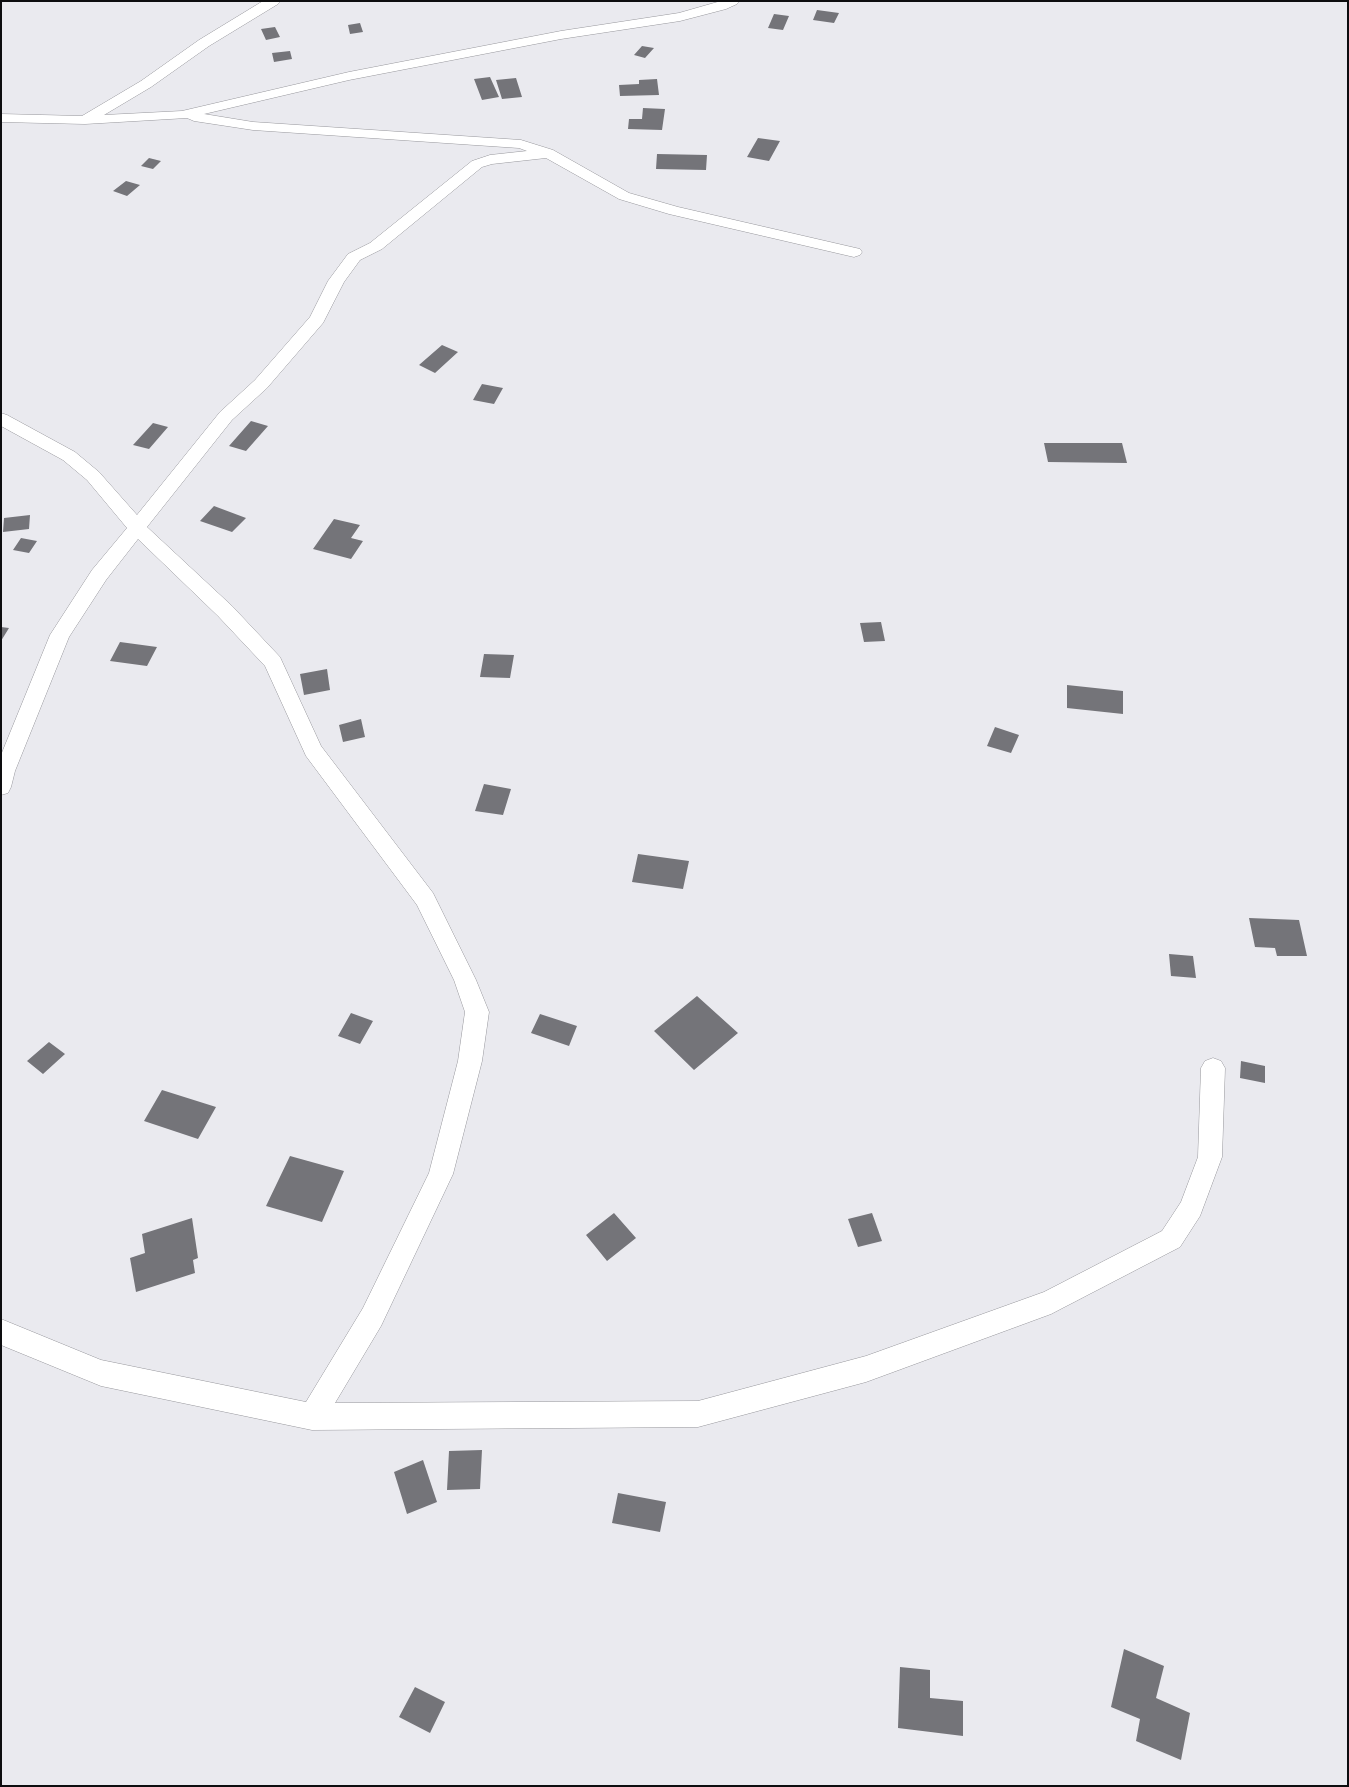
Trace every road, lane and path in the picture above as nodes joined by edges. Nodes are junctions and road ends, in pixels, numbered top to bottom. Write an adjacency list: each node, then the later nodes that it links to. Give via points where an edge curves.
1 (273, 1): 5 (street, via 204,43 146,84)
2 (732, 1): 3 (street, via 680,17 561,35 349,76)
3 (182, 115): 5 (street); 6 (street, via 253,126 520,144)
4 (5, 120): 5 (street)
5 (85, 120)
6 (548, 153): 7 (street, via 624,196 674,211); 9 (street, via 477,164 376,246 354,257 336,281 318,320 261,384 226,416)
7 (854, 252)
8 (1, 419): 9 (street, via 69,456 93,476)
9 (137, 528): 10 (street, via 99,575 60,635 5,771); 13 (street, via 225,611 273,662 313,750 426,899 465,980 476,1012 470,1061 441,1174 372,1316)
10 (1, 787)
11 (1213, 1068): 13 (street, via 1210,1157 1191,1208 1171,1239 1051,1302 866,1369 698,1414)
12 (1, 1332): 13 (street, via 101,1373)
13 (312, 1417)

